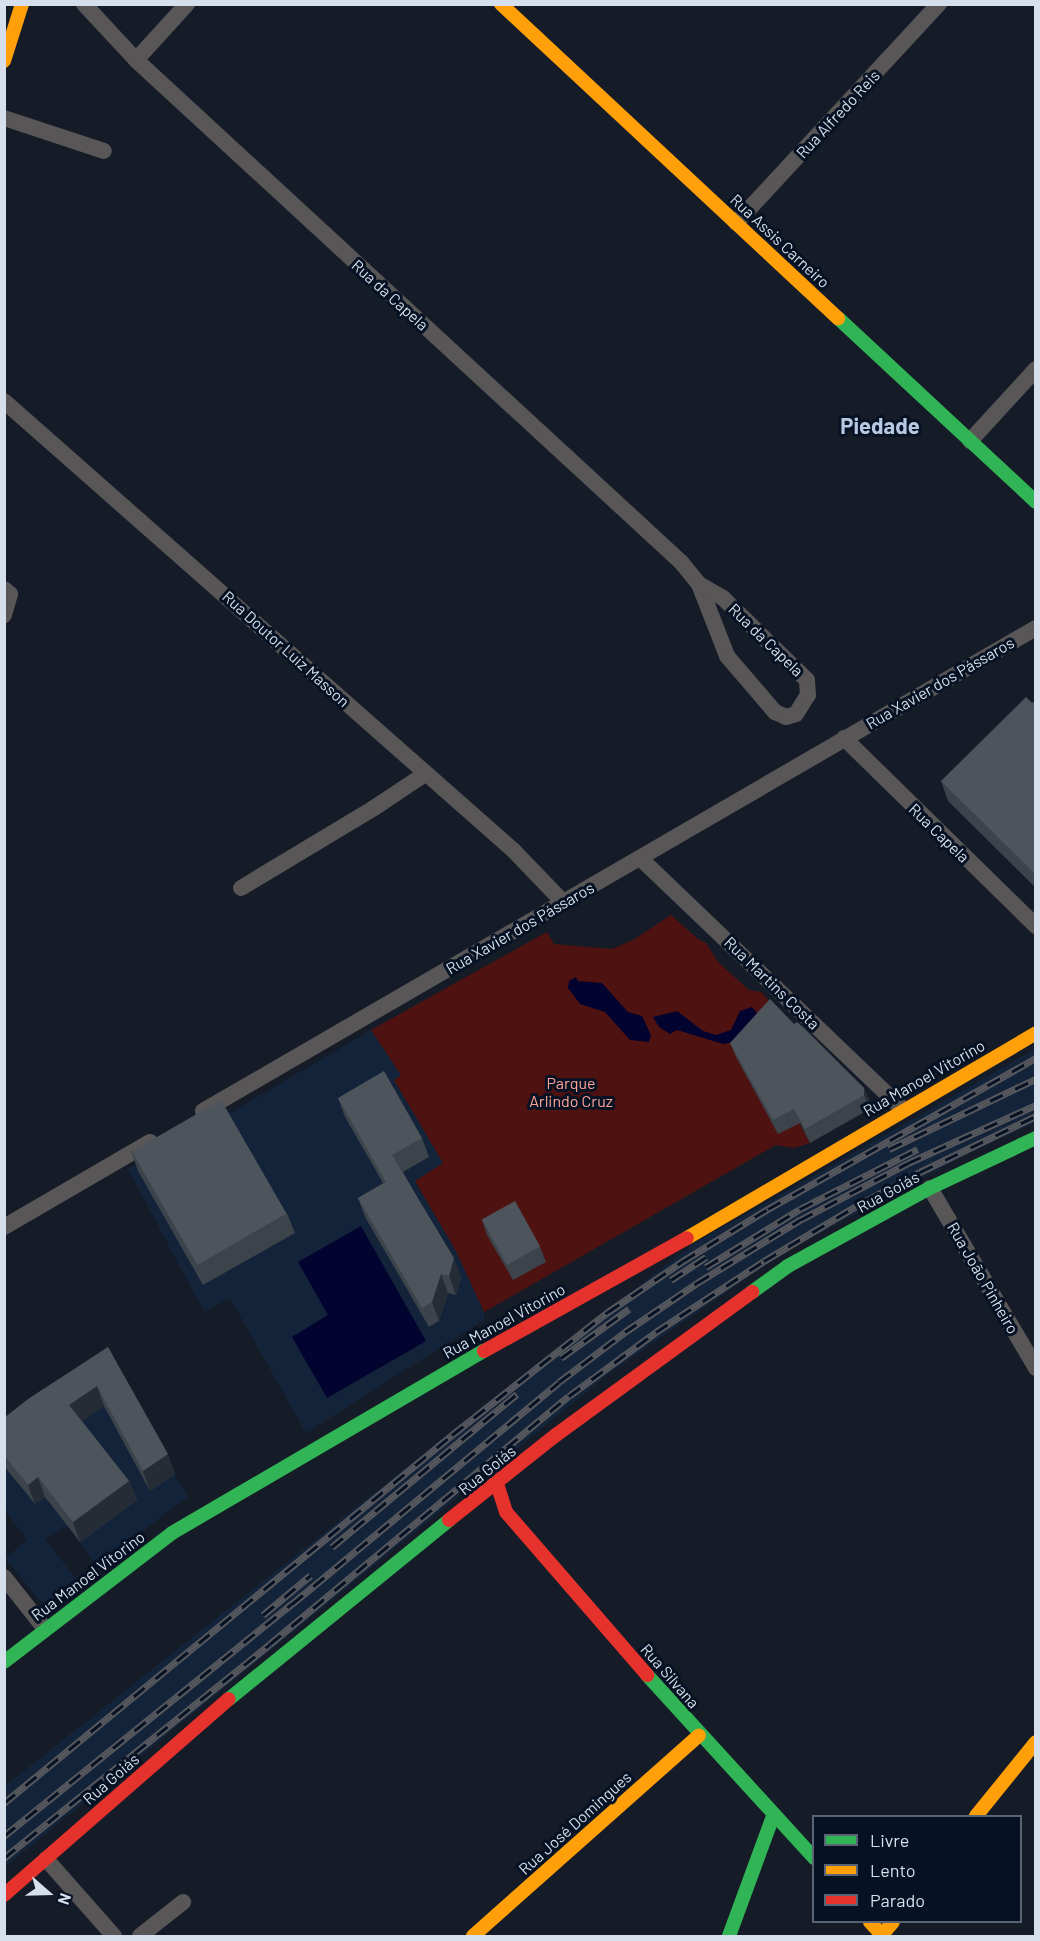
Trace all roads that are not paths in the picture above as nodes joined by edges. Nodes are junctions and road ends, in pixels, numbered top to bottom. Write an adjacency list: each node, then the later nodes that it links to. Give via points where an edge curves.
1 (22, 4): 6 (main road)
2 (84, 4): 7 (street, Rua da Capela)
3 (187, 4): 7 (street)
4 (501, 4): 10 (main road, Rua Assis Carneiro)
5 (939, 4): 10 (street, Rua Alfredo Reis)
6 (4, 60)
7 (136, 60): 15 (street, Rua da Capela, via 681,562)
8 (4, 118): 9 (street)
9 (104, 151)
10 (736, 223): 13 (main road, Rua Assis Carneiro)
11 (1035, 369): 13 (street)
12 (4, 401): 20 (street, Rua Doutor Luiz Masson)
13 (970, 441): 14 (main road, Rua Assis Carneiro)
14 (1035, 502)
15 (699, 584): 15 (street, Rua da Capela, via 727,656 775,712 786,717 796,714 808,695 807,680 723,598)
16 (4, 589): 17 (street, via 10,594)
17 (4, 615)
18 (1035, 628): 19 (street, Rua Xavier dos Pássaros)
19 (844, 738): 21 (street, Rua Xavier dos Pássaros); 24 (street, Rua Capela)
20 (425, 774): 22 (street); 23 (street, Rua Doutor Luiz Masson, via 514,851)
21 (640, 858): 23 (street, Rua Xavier dos Pássaros); 26 (street, Rua Martins Costa)
22 (241, 888)
23 (564, 903): 27 (street, Rua Xavier dos Pássaros)
24 (1035, 926)
25 (1035, 1033): 26 (main road, Rua Manoel Vitorino)
26 (903, 1109): 37 (main road, Rua Manoel Vitorino, via 714,1223 455,1367 172,1533)
27 (193, 1116)
28 (163, 1134): 31 (street)
29 (1035, 1138): 30 (main road, Rua Goiás)
30 (930, 1188): 32 (street, Rua João Pinheiro); 33 (main road, Rua Goiás, via 788,1266 665,1353)
31 (4, 1227)
32 (1035, 1368)
33 (497, 1484): 34 (main road, Rua Goiás); 35 (main road, Rua Silvana)
34 (475, 1502): 35 (main road); 44 (main road, Rua Goiás, via 266,1667)
35 (506, 1512): 39 (main road, Rua Silvana)
36 (4, 1577): 37 (street)
37 (45, 1629): 38 (main road, Rua Manoel Vitorino)
38 (4, 1662)
39 (699, 1735): 41 (main road, Rua Silvana); 51 (main road, Rua José Domingues)
40 (1035, 1742): 42 (main road)
41 (774, 1814): 43 (main road, Rua Silvana); 52 (main road)
42 (977, 1815)
43 (812, 1857)
44 (46, 1859): 45 (main road, Rua Goiás); 49 (street)
45 (4, 1895)
46 (183, 1902): 50 (street)
47 (871, 1923): 53 (main road)
48 (892, 1923): 53 (main road)
49 (114, 1936)
50 (140, 1936)
51 (473, 1936)
52 (729, 1936)
53 (882, 1936)

